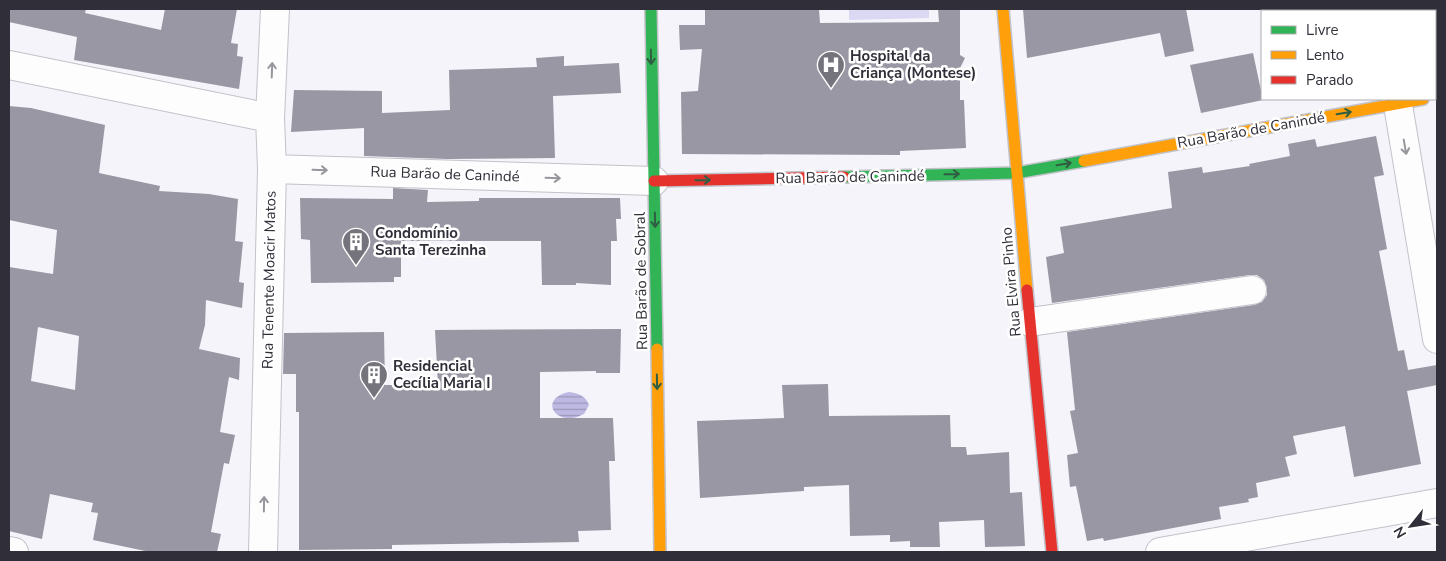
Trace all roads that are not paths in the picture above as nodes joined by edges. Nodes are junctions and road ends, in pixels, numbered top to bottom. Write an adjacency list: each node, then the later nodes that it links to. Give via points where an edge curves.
1 (275, 9): 6 (street, Rua Tenente Moacir Matos, one-way to 1)
2 (651, 9): 9 (main road, Rua Barão de Sobral, one-way to 9)
3 (1003, 9): 8 (main road, Rua Elvira Pinho)
4 (9, 65): 6 (street)
5 (1406, 100): 8 (main road, Rua Barão de Canindé, one-way to 5); 12 (street, one-way to 12)
6 (270, 118): 7 (street, Rua Tenente Moacir Matos)
7 (272, 169): 9 (street, Rua Barão de Canindé, one-way to 9); 16 (street, Rua Tenente Moacir Matos, one-way to 7)
8 (1016, 173): 9 (main road, Rua Barão de Canindé, one-way to 8); 11 (main road, Rua Elvira Pinho)
9 (654, 181): 17 (main road, Rua Barão de Sobral, one-way to 17)
10 (1252, 290): 11 (street)
11 (1030, 322): 18 (main road, Rua Elvira Pinho)
12 (1437, 340)
13 (1437, 504): 19 (street)
14 (9, 551): 15 (street)
15 (14, 552)
16 (263, 552)
17 (660, 552)
18 (1052, 552)
19 (1160, 552)

